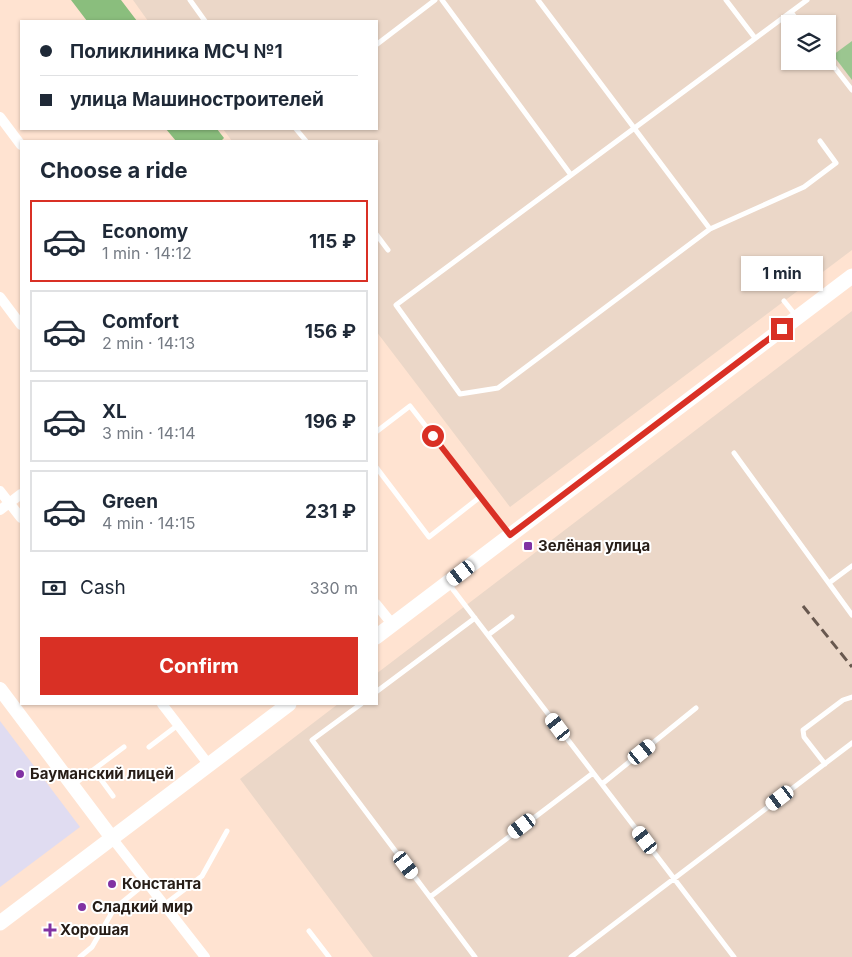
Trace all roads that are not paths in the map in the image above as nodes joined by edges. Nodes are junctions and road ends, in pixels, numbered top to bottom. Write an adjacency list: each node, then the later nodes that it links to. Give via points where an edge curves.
1 (190, 0): 9 (lane)
2 (435, 0): 11 (lane)
3 (442, 0): 20 (lane)
4 (538, 0): 15 (lane)
5 (726, 0): 10 (lane)
6 (807, 0): 7 (lane)
7 (790, 12): 8 (lane); 10 (lane)
8 (792, 15)
9 (204, 20)
10 (755, 38): 15 (lane)
11 (378, 43)
12 (836, 69): 13 (lane)
13 (852, 90)
14 (0, 118): 19 (street)
15 (634, 128): 20 (lane); 21 (lane)
16 (297, 130): 17 (lane)
17 (305, 140)
18 (820, 141): 21 (lane, via 836,163 804,187)
19 (20, 144)
20 (571, 175): 21 (lane, via 396,305 460,394 498,388)
21 (710, 229)
22 (378, 237): 23 (lane)
23 (388, 250)
24 (852, 276): 27 (main road)
25 (0, 297): 28 (street)
26 (784, 301): 27 (lane)
27 (797, 317): 38 (main road)
28 (20, 324)
29 (378, 430): 34 (lane, via 410,406)
30 (734, 453): 41 (lane)
31 (378, 470): 34 (lane, via 429,537)
32 (0, 491): 35 (street)
33 (20, 495): 35 (street)
34 (480, 497): 38 (lane)
35 (9, 503): 36 (street); 37 (street)
36 (0, 510)
37 (20, 517)
38 (510, 535): 40 (main road)
39 (852, 566): 41 (lane)
40 (448, 583): 45 (lane); 46 (main road)
41 (829, 583): 43 (lane)
42 (378, 606): 46 (street)
43 (852, 614)
44 (512, 617): 47 (lane)
45 (475, 618): 47 (lane); 50 (lane)
46 (393, 625): 48 (main road)
47 (488, 635): 63 (lane)
48 (378, 636)
49 (0, 689): 65 (street)
50 (378, 691)
51 (852, 697): 60 (lane, via 802,730)
52 (163, 705): 56 (street)
53 (288, 705): 61 (main road)
54 (360, 705): 71 (lane, via 312,740)
55 (696, 708): 64 (lane)
56 (178, 724): 59 (lane); 61 (street)
57 (852, 743): 60 (lane)
58 (124, 747): 62 (lane)
59 (149, 747)
60 (825, 764): 69 (lane)
61 (209, 765): 68 (main road)
62 (94, 770): 65 (lane); 66 (lane)
63 (593, 772): 64 (lane); 71 (lane)
64 (602, 784): 69 (lane)
65 (73, 785): 68 (street)
66 (114, 796)
67 (227, 831): 72 (lane, via 202,876)
68 (112, 838): 70 (street); 73 (main road)
69 (674, 878): 79 (lane); 80 (lane)
70 (146, 882): 72 (street); 75 (lane, via 114,909 92,948)
71 (430, 897): 78 (lane)
72 (164, 905): 76 (street)
73 (0, 923)
74 (309, 931): 77 (lane)
75 (80, 957)
76 (205, 957)
77 (329, 957)
78 (475, 957)
79 (571, 957)
80 (734, 957)

